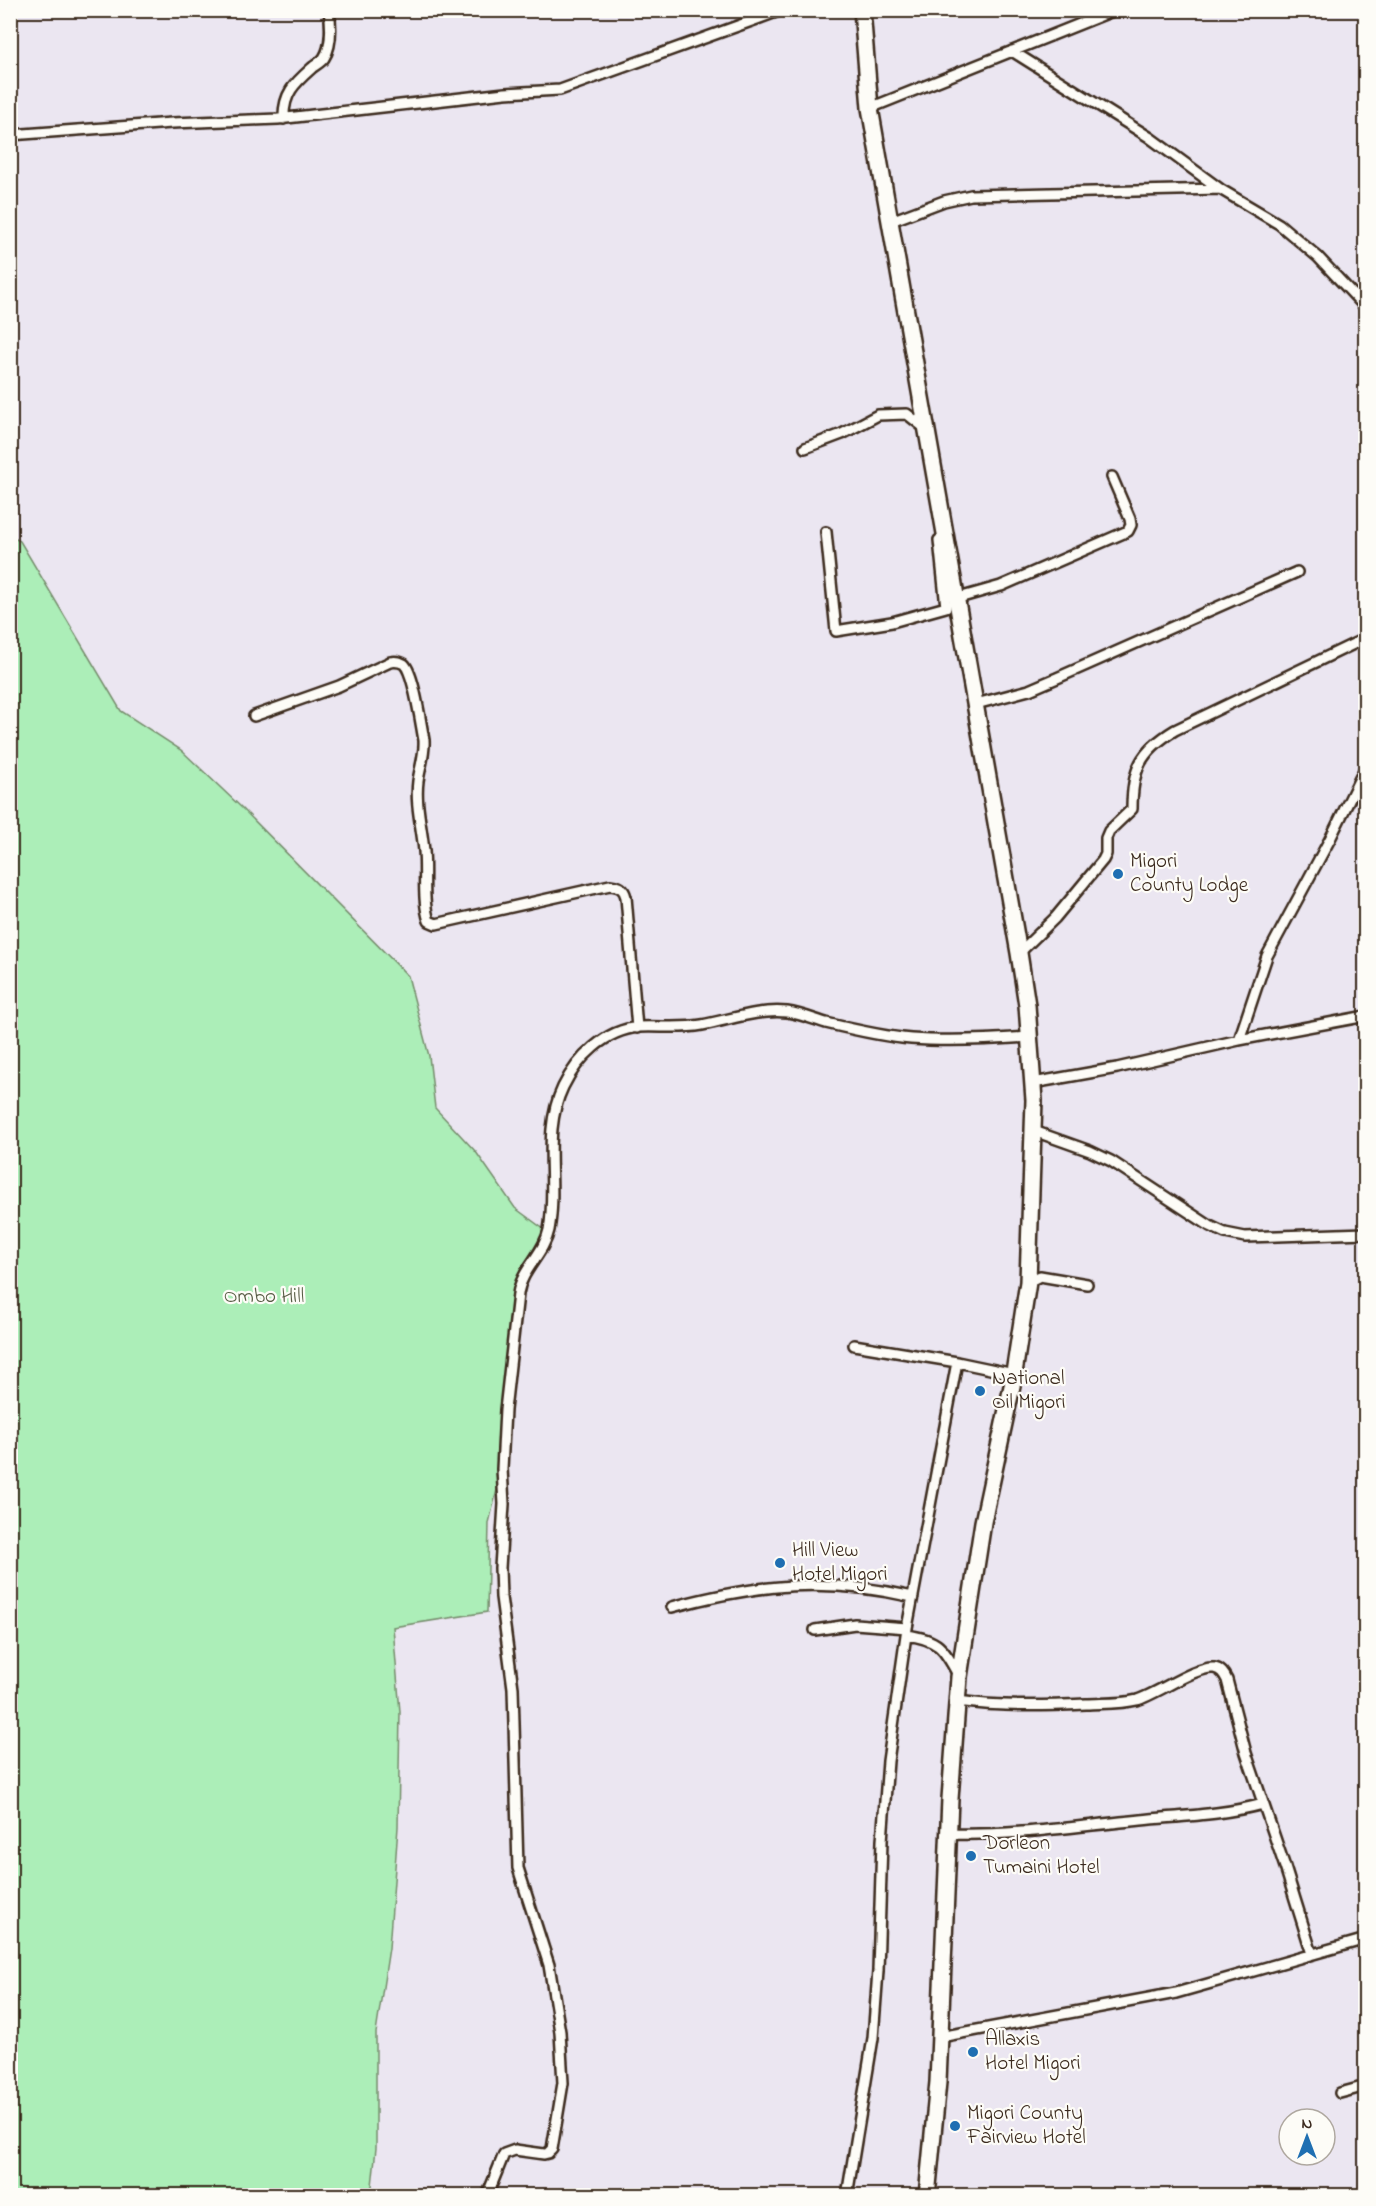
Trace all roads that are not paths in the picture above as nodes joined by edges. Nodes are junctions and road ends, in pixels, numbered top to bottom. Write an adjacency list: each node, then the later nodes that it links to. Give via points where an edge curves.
1 (329, 10): 7 (street, via 325,56 286,96)
2 (782, 10): 7 (street, via 571,87)
3 (862, 10): 6 (highway)
4 (1115, 10): 5 (street)
5 (1012, 51): 6 (street); 9 (street, via 1149,137)
6 (870, 108): 10 (highway)
7 (284, 118): 8 (street)
8 (10, 135)
9 (1220, 189): 10 (street, via 971,195); 11 (street, via 1301,241)
10 (891, 221): 12 (highway)
11 (1365, 308)
12 (928, 431): 13 (street, via 907,414 878,415); 15 (street, via 946,607 892,622 836,631); 17 (highway)
13 (805, 448)
14 (1112, 477): 17 (street, via 1130,519 1128,531 1001,586)
15 (826, 532)
16 (1297, 572): 19 (street, via 1029,690)
17 (955, 599): 19 (highway)
18 (1365, 638): 22 (street, via 1175,730 1157,743 1138,766 1132,784 1132,809 1108,831 1105,857 1055,918)
19 (976, 704): 22 (highway)
20 (254, 716): 24 (street, via 339,686 390,662 405,666 424,740 417,797 429,921 436,924 610,885 619,887 626,897)
21 (1365, 766): 26 (street, via 1267,956)
22 (1019, 953): 25 (highway)
23 (1365, 1016): 26 (street)
24 (637, 1028): 25 (street, via 694,1026 776,1011 909,1039 959,1042); 48 (street, via 594,1047 562,1088 551,1123 549,1233 518,1294 503,1448 501,1587 513,1688 518,1868 549,1965 560,2032 563,2083 552,2149 544,2154 515,2150 504,2154)
25 (1029, 1037): 27 (highway)
26 (1239, 1040): 27 (street)
27 (1033, 1083): 28 (highway)
28 (1034, 1131): 29 (street, via 1111,1161 1225,1233 1254,1237); 30 (highway)
29 (1365, 1233)
30 (1028, 1282): 31 (street, via 1040,1276); 34 (highway)
31 (1087, 1284)
32 (854, 1345): 33 (street)
33 (957, 1362): 34 (street); 35 (street)
34 (1014, 1374): 39 (highway, via 983,1522)
35 (913, 1597): 36 (street, via 855,1586 797,1585 743,1590); 38 (street)
36 (672, 1608)
37 (815, 1630): 38 (street, via 855,1624)
38 (906, 1632): 39 (street, via 939,1646); 49 (street, via 888,1761 873,2038)
39 (959, 1677): 40 (highway)
40 (957, 1701): 41 (street, via 1028,1706 1128,1702 1215,1668 1227,1680); 42 (highway)
41 (1263, 1804): 42 (street, via 1038,1832); 44 (street)
42 (950, 1834): 45 (highway)
43 (1365, 1939): 44 (street)
44 (1312, 1954): 45 (street, via 1176,1993)
45 (940, 2037): 50 (highway)
46 (1365, 2086): 47 (street)
47 (1340, 2093)
48 (487, 2196)
49 (847, 2196)
50 (927, 2196)

